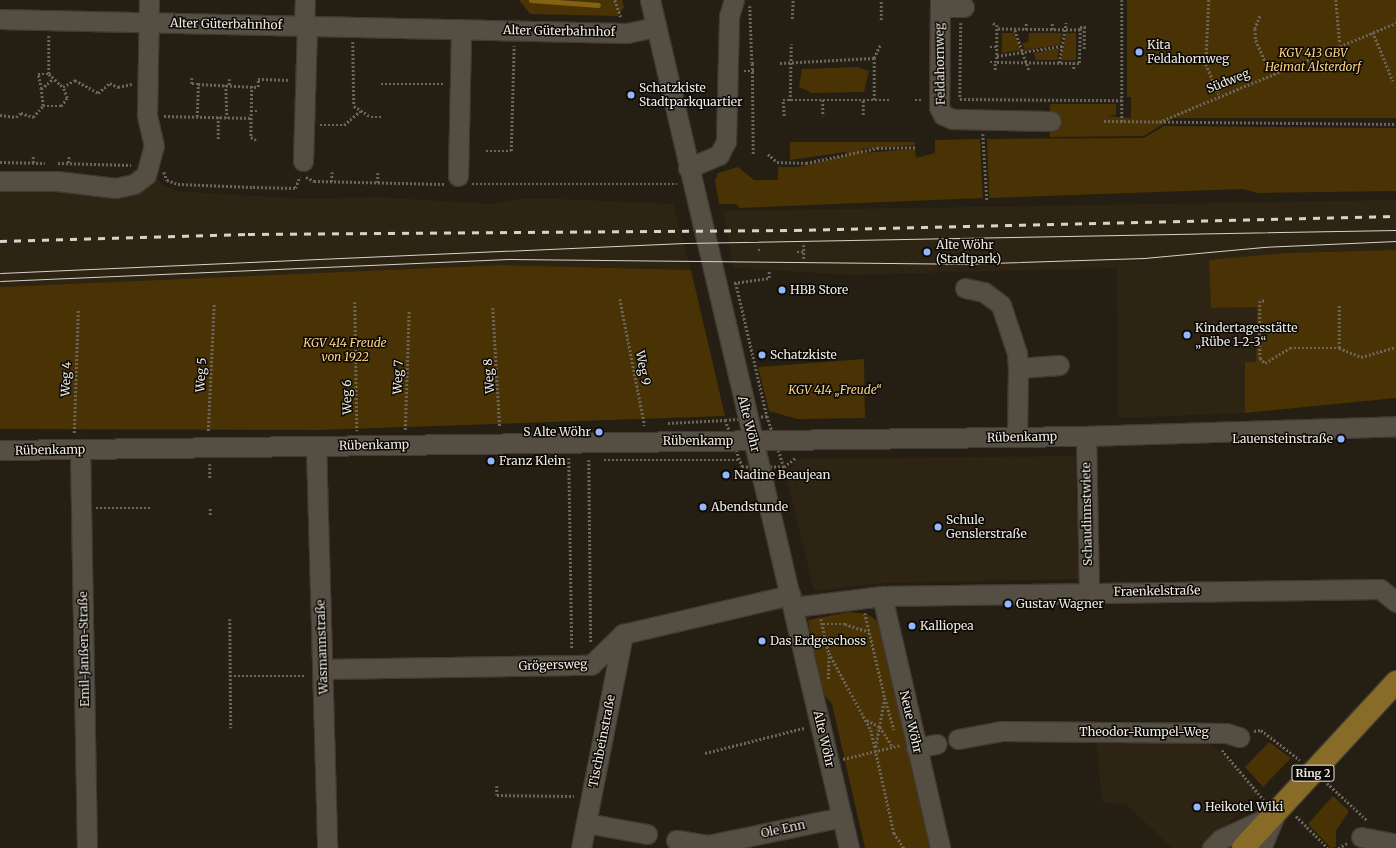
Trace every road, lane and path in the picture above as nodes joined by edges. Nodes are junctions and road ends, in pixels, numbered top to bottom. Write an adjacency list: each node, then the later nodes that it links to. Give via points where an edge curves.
1 (149, 0): 18 (street)
2 (305, 0): 24 (street)
3 (650, 0): 26 (street, Alte Wöhr)
4 (734, 0): 112 (street, via 729,16 726,141 719,155)
5 (748, 0): 104 (path, via 754,63)
6 (793, 0): 15 (path)
7 (881, 0): 17 (path)
8 (1122, 0): 77 (path)
9 (1209, 0): 71 (path, via 1206,64)
10 (1336, 0): 36 (path)
11 (940, 3): 12 (street); 92 (street, Feldahornweg, via 939,107 943,115 953,120)
12 (962, 7): 77 (path, via 960,99)
13 (1260, 16): 56 (path, via 1255,29 1256,40)
14 (0, 19): 16 (street, Alter Güterbahnhof)
15 (792, 19)
16 (49, 20): 18 (street, Alter Güterbahnhof); 57 (path)
17 (881, 20)
18 (149, 23): 24 (street, Alter Güterbahnhof); 66 (street)
19 (993, 23): 28 (path)
20 (1026, 23): 30 (path)
21 (1052, 23): 31 (path)
22 (1066, 23): 32 (path)
23 (1396, 23): 34 (path, Südweg)
24 (306, 26): 25 (street, Alter Güterbahnhof); 61 (street)
25 (353, 27): 27 (street, Alter Güterbahnhof); 81 (path, via 352,93 354,106)
26 (656, 27): 27 (street, Alter Güterbahnhof, via 627,33); 112 (street, Alte Wöhr)
27 (461, 29): 65 (street)
28 (997, 30): 29 (path); 40 (path)
29 (1015, 30): 30 (path); 42 (path)
30 (1026, 30): 31 (path)
31 (1052, 30): 32 (path)
32 (1065, 30): 33 (path); 38 (path)
33 (1080, 30): 41 (path, via 1080,26 1085,27); 52 (path, via 1079,63)
34 (1373, 32): 36 (path, Südweg); 62 (path)
35 (791, 44): 46 (path)
36 (1340, 44): 56 (path, Südweg)
37 (880, 45): 45 (path)
38 (1062, 46): 42 (path); 51 (path)
39 (990, 47): 40 (path)
40 (997, 47): 44 (path)
41 (1084, 49)
42 (1024, 52): 44 (path); 49 (path)
43 (514, 55): 103 (path, via 511,151)
44 (997, 56): 48 (path)
45 (874, 58): 46 (path); 75 (path)
46 (791, 62): 50 (path); 72 (path)
47 (990, 62): 48 (path)
48 (996, 62): 49 (path); 53 (path)
49 (1029, 62): 51 (path); 54 (path)
50 (780, 63)
51 (1059, 63): 52 (path)
52 (1074, 63): 55 (path)
53 (995, 70)
54 (1029, 70)
55 (1074, 70)
56 (1270, 73): 71 (path, Südweg)
57 (49, 74): 59 (path); 70 (path, via 38,74)
58 (192, 78): 63 (path, via 192,84)
59 (53, 79): 69 (path); 70 (path)
60 (229, 79): 67 (path)
61 (305, 81): 68 (path, via 258,80 258,86); 98 (street)
62 (1393, 81)
63 (198, 84): 67 (path); 87 (path)
64 (381, 84): 65 (path)
65 (459, 84): 115 (street)
66 (148, 85): 69 (path, via 118,87 110,83 98,93 75,80); 83 (street)
67 (227, 85): 68 (path); 90 (path)
68 (252, 86): 79 (path)
69 (63, 87): 78 (path, via 67,101 61,106)
70 (41, 89): 78 (path)
71 (1219, 94): 96 (path, Südweg)
72 (790, 100): 73 (path); 84 (path, via 784,100)
73 (823, 100): 74 (path); 85 (path)
74 (863, 100): 75 (path); 86 (path)
75 (874, 100): 76 (path)
76 (890, 100)
77 (1122, 100): 95 (path)
78 (44, 106): 82 (path, via 33,117 21,113 16,117)
79 (251, 111): 80 (path); 91 (path)
80 (259, 111)
81 (360, 111): 89 (path); 98 (path, via 344,125)
82 (0, 115)
83 (147, 115): 87 (path); 101 (street)
84 (784, 116)
85 (823, 116)
86 (863, 116)
87 (197, 117): 88 (path)
88 (218, 117): 90 (path); 99 (path)
89 (383, 117)
90 (227, 118): 91 (path)
91 (251, 118): 100 (path, via 251,137)
92 (982, 120): 93 (street, Feldahornweg); 120 (path)
93 (1051, 121)
94 (1104, 121): 95 (path)
95 (1122, 123): 96 (path)
96 (1158, 123): 97 (path)
97 (1396, 124)
98 (304, 125): 108 (street)
99 (218, 139)
100 (256, 140)
101 (154, 146): 108 (path, via 167,180 178,184 296,188); 111 (path, via 132,165); 116 (street, via 146,175 127,187)
102 (916, 147): 105 (path, via 877,148 806,163 777,162)
103 (486, 151)
104 (753, 154)
105 (768, 154)
106 (33, 156): 110 (path)
107 (69, 156): 111 (path)
108 (303, 161): 117 (path, via 308,179)
109 (0, 162): 110 (path)
110 (33, 163): 111 (path)
111 (68, 163)
112 (688, 168): 127 (street, Alte Wöhr)
113 (332, 172): 117 (path)
114 (378, 173): 118 (path)
115 (458, 180): 118 (path); 119 (path)
116 (0, 181)
117 (331, 182): 118 (path)
118 (378, 183)
119 (660, 185)
120 (987, 200)
121 (804, 245): 123 (path)
122 (797, 252): 123 (path)
123 (804, 252): 124 (path)
124 (804, 260)
125 (769, 270): 126 (path, via 769,278)
126 (736, 283): 127 (path); 142 (path)
127 (716, 286): 150 (street, Alte Wöhr)
128 (965, 288): 140 (street, via 984,292 1001,305 1017,353)
129 (620, 299): 149 (path, Weg 9)
130 (1264, 301): 138 (path, via 1260,301 1260,358 1265,363 1290,348)
131 (355, 302): 154 (path, Weg 6)
132 (214, 303): 156 (path, Weg 5)
133 (1339, 305): 138 (path)
134 (493, 308): 152 (path, Weg 8)
135 (78, 310): 157 (path, Weg 4)
136 (409, 310): 153 (path, Weg 7)
137 (1396, 347): 138 (path, via 1361,357)
138 (1339, 348)
139 (1059, 365): 140 (street)
140 (1018, 368): 148 (street)
141 (760, 416): 142 (path)
142 (767, 416): 146 (path)
143 (734, 419): 145 (path, via 725,420)
144 (1396, 426): 147 (street, Rübenkamp)
145 (728, 428)
146 (774, 428)
147 (1086, 436): 148 (street, Rübenkamp); 170 (street, Schaudinnstwiete)
148 (1017, 437): 150 (street, Rübenkamp)
149 (647, 440): 150 (street, Rübenkamp); 151 (street, Rübenkamp)
150 (753, 441): 173 (street, Alte Wöhr)
151 (569, 442): 152 (street, Rübenkamp); 159 (path)
152 (500, 443): 153 (street, Rübenkamp)
153 (404, 444): 154 (street, Rübenkamp)
154 (357, 445): 155 (street, Rübenkamp)
155 (316, 446): 156 (street, Rübenkamp); 181 (street, Wasmannstraße)
156 (207, 447): 157 (street, Rübenkamp)
157 (76, 449): 158 (street, Rübenkamp); 167 (street, Emil-Janßen-Straße)
158 (0, 450)
159 (569, 460): 160 (path); 180 (path)
160 (576, 460)
161 (582, 460): 162 (path)
162 (589, 460): 163 (path); 180 (path)
163 (739, 460)
164 (782, 460): 165 (path, via 784,467)
165 (778, 467)
166 (210, 507): 169 (path)
167 (81, 508): 168 (path); 209 (street, Emil-Janßen-Straße)
168 (151, 508)
169 (210, 515)
170 (1089, 592): 171 (street, Fraenkelstraße); 174 (street, Fraenkelstraße, via 1380,589)
171 (882, 596): 172 (street, Fraenkelstraße); 194 (street, Neue Wöhr)
172 (861, 597): 175 (street, Fraenkelstraße); 178 (path)
173 (792, 601): 175 (street, Fraenkelstraße); 179 (street); 186 (street, Alte Wöhr)
174 (1396, 602)
175 (814, 604): 177 (path)
176 (230, 619): 182 (path)
177 (823, 624): 178 (path, via 845,624); 185 (path, via 829,653)
178 (869, 632): 184 (path)
179 (623, 634): 180 (street, Grögersweg); 201 (street, Tischbeinstraße)
180 (582, 665): 181 (street, Grögersweg)
181 (322, 672): 182 (path); 210 (street, Wasmannstraße)
182 (230, 676): 188 (path)
183 (1396, 682): 199 (main road, Ring 2)
184 (885, 698): 187 (path); 194 (path)
185 (867, 719): 187 (path); 196 (path)
186 (821, 724): 197 (path); 198 (street, Alte Wöhr)
187 (880, 727): 193 (path); 196 (path)
188 (231, 728)
189 (1208, 733): 190 (street, Theodor-Rumpel-Weg); 191 (street, Theodor-Rumpel-Weg, via 1002,731); 202 (path)
190 (1240, 737): 199 (path, via 1261,730)
191 (958, 739)
192 (937, 744): 194 (street)
193 (893, 747)
194 (908, 747): 214 (street, Neue Wöhr)
195 (882, 749): 196 (path)
196 (876, 750): 198 (path); 213 (path, via 894,833)
197 (704, 753)
198 (830, 763): 203 (street, Alte Wöhr)
199 (1314, 771): 202 (main road, Ring 2); 205 (path)
200 (497, 786): 201 (path, via 497,795)
201 (591, 796): 204 (street, Tischbeinstraße)
202 (1280, 809): 215 (street, via 1221,839); 216 (main road, Ring 2); 217 (street); 218 (path)
203 (842, 817): 207 (street, Ole Enn, via 708,845); 212 (street, Alte Wöhr)
204 (586, 823): 206 (street); 211 (street, Tischbeinstraße)
205 (1365, 830): 208 (street)
206 (647, 834)
207 (676, 840)
208 (1396, 844)
209 (87, 848)
210 (327, 848)
211 (581, 848)
212 (849, 848)
213 (904, 848)
214 (940, 848)
215 (1212, 848)
216 (1243, 848)
217 (1261, 848)
218 (1328, 848)

